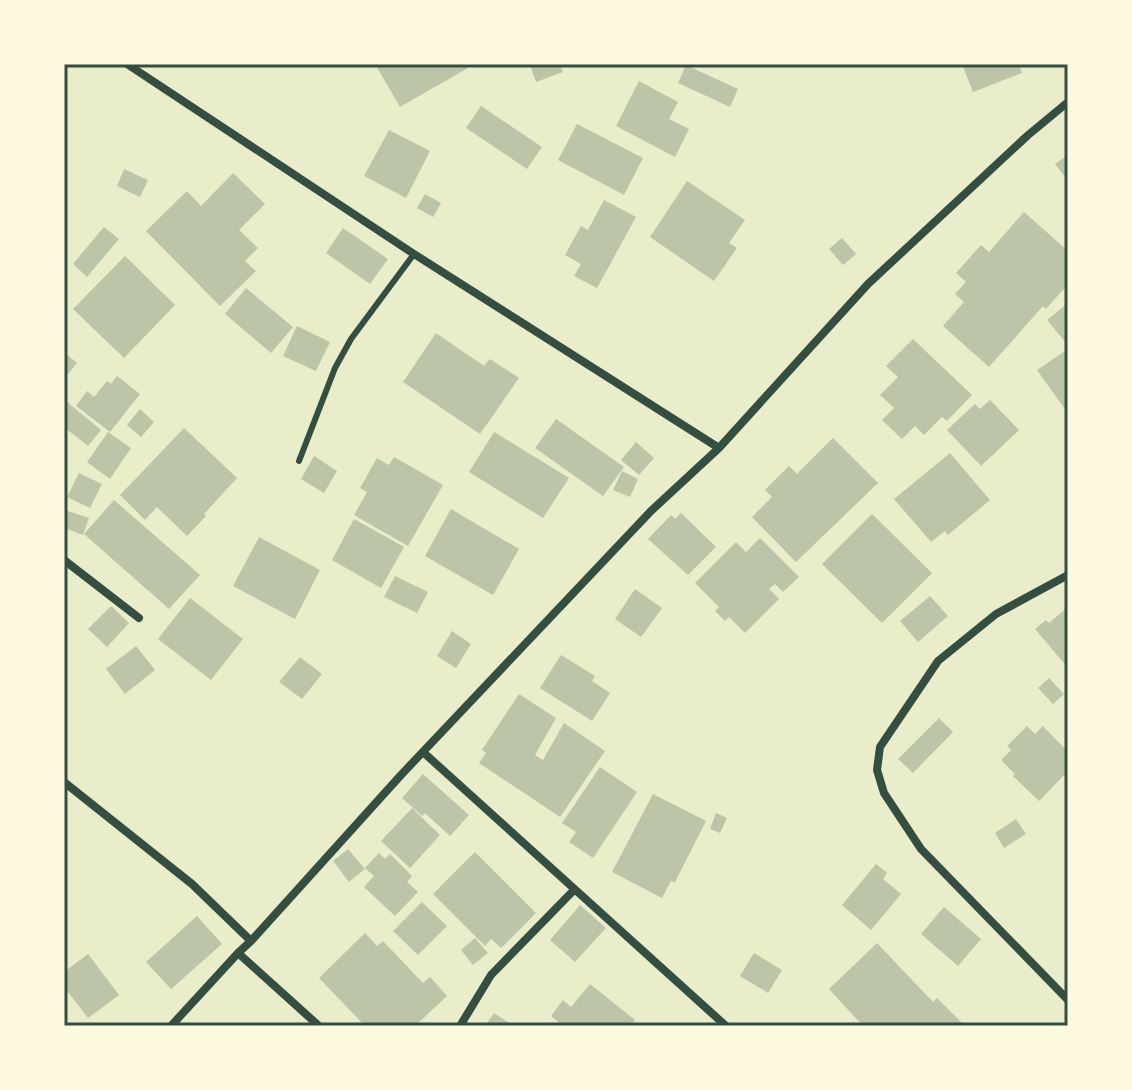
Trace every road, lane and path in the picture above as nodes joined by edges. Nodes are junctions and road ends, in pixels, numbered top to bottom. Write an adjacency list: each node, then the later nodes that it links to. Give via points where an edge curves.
1 (127, 64): 3 (street)
2 (1068, 102): 4 (street, via 868,284)
3 (414, 254): 4 (street); 5 (lane, via 351,339)
4 (719, 448): 9 (street, via 651,511)
5 (299, 461)
6 (64, 560): 8 (street)
7 (1068, 575): 14 (street, via 996,614 938,661 880,747 877,770 884,793 921,849)
8 (139, 618)
9 (423, 752): 11 (street); 12 (street)
10 (64, 782): 12 (street, via 192,884)
11 (574, 890): 17 (street, via 491,975); 18 (street)
12 (251, 941): 13 (street)
13 (238, 953): 15 (street); 16 (street)
14 (1068, 1000)
15 (171, 1026)
16 (319, 1026)
17 (460, 1026)
18 (726, 1026)

